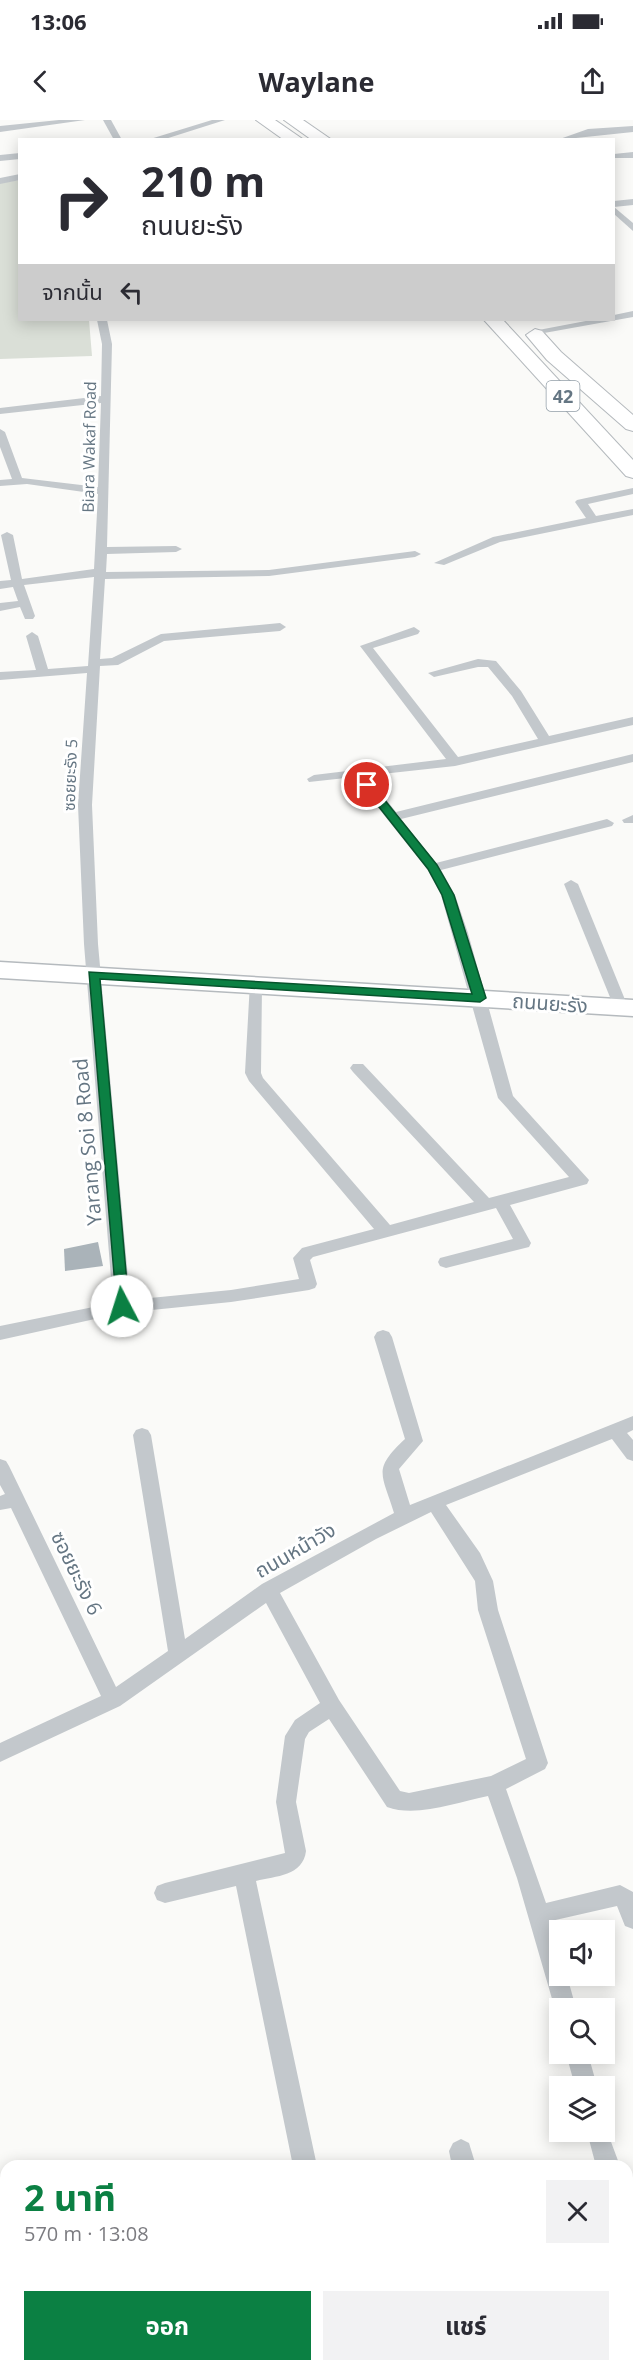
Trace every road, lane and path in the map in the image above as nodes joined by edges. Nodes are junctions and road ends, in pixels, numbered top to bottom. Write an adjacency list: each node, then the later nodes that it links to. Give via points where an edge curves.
1 (81, 120): 6 (street)
2 (106, 120): 8 (street)
3 (222, 120): 9 (street)
4 (264, 120): 10 (highway)
5 (292, 120): 11 (highway)
6 (0, 129)
7 (633, 129): 12 (street, via 588,132)
8 (117, 138)
9 (158, 138)
10 (293, 138)
11 (321, 138)
12 (568, 138)
13 (618, 155): 14 (street); 17 (street)
14 (633, 155)
15 (18, 156): 16 (street)
16 (0, 158)
17 (633, 166)
18 (18, 177): 19 (street)
19 (0, 181)
20 (633, 202): 21 (street)
21 (615, 204)
22 (617, 212): 23 (street); 24 (street)
23 (633, 213)
24 (633, 228)
25 (633, 314): 26 (street)
26 (615, 318)
27 (102, 321): 31 (street, Biara Wakaf Road, via 107,344)
28 (494, 321): 37 (highway, via 519,348 564,414)
29 (593, 321): 30 (street)
30 (526, 326): 33 (highway, 42, via 554,356)
31 (104, 399): 32 (street); 38 (street, Biara Wakaf Road)
32 (0, 411)
33 (632, 423)
34 (0, 432): 35 (street)
35 (18, 481): 36 (street); 38 (street)
36 (0, 483)
37 (633, 485): 40 (street, via 581,502)
38 (104, 491): 43 (street, Biara Wakaf Road)
39 (633, 512): 40 (street)
40 (593, 520): 45 (street, via 497,539)
41 (7, 535): 47 (street)
42 (176, 549): 43 (street)
43 (101, 551): 46 (street, Biara Wakaf Road)
44 (415, 554): 46 (street, via 269,573)
45 (440, 563)
46 (99, 574): 47 (street); 55 (street, ซอยยะรัง 5)
47 (17, 582): 48 (street); 49 (street)
48 (0, 585)
49 (24, 603): 50 (street); 51 (street)
50 (0, 607)
51 (28, 616)
52 (280, 627): 55 (street, via 161,638 114,662)
53 (414, 632): 62 (street, via 366,646)
54 (32, 636): 57 (street)
55 (94, 666): 57 (street); 70 (street, ซอยยะรัง 5, via 85,805)
56 (1, 672): 57 (street)
57 (43, 673)
58 (434, 673): 60 (street, via 478,663 492,664 517,694)
59 (633, 721): 60 (street)
60 (545, 740): 62 (street)
61 (633, 758): 65 (street)
62 (455, 762): 63 (street)
63 (314, 779)
64 (367, 785): 65 (street)
65 (392, 817): 67 (street)
66 (607, 823): 67 (street)
67 (433, 868): 72 (street, via 448,895)
68 (571, 884): 73 (street)
69 (0, 970): 70 (main road, ถนนยะรัง)
70 (94, 975): 71 (main road, ถนนยะรัง); 78 (street, Yarang Soi 8 Road)
71 (255, 985): 72 (main road, ถนนยะรัง); 76 (street, via 256,1081)
72 (480, 998): 73 (main road, ถนนยะรัง); 75 (street, via 506,1098 580,1180)
73 (627, 1008)
74 (358, 1068): 75 (street)
75 (494, 1204): 76 (street); 77 (street, via 523,1243)
76 (385, 1230): 78 (street, via 303,1254 309,1284)
77 (446, 1262)
78 (122, 1306): 79 (street)
79 (0, 1333)
80 (383, 1337): 88 (street, via 414,1441 392,1462 390,1469)
81 (633, 1423): 82 (street, ถนนหน้าวัง)
82 (615, 1430): 84 (street); 87 (street, ถนนหน้าวัง)
83 (142, 1435): 90 (street)
84 (633, 1454)
85 (0, 1466): 86 (street, ซอยยะรัง 6)
86 (8, 1501): 91 (street, ซอยยะรัง 6)
87 (434, 1502): 88 (street, ถนนหน้าวัง); 94 (street, via 484,1581 488,1610 538,1763)
88 (404, 1517): 89 (street, ถนนหน้าวัง)
89 (269, 1590): 90 (street, ถนนหน้าวัง); 92 (street)
90 (178, 1655): 91 (street, ถนนหน้าวัง)
91 (113, 1700): 93 (street, ถนนหน้าวัง)
92 (332, 1706): 94 (street, via 394,1800 409,1803); 95 (street, via 302,1726 295,1736 286,1802 295,1858 288,1864)
93 (0, 1753)
94 (494, 1785): 97 (street)
95 (244, 1874): 96 (street); 101 (street)
96 (165, 1893)
97 (540, 1914): 98 (street, via 620,1895); 99 (street)
98 (633, 1919)
99 (562, 1998)
100 (601, 2142): 102 (street)
101 (304, 2160)
102 (606, 2160)

